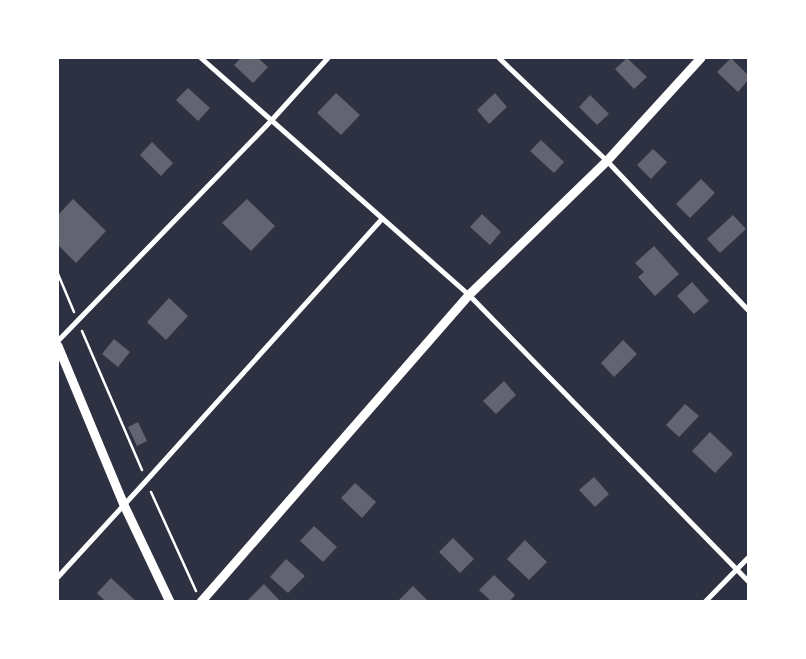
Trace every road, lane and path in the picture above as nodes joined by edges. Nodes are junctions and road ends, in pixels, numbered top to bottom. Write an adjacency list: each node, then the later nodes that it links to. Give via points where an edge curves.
1 (200, 58): 5 (street)
2 (328, 58): 5 (street)
3 (498, 58): 6 (street)
4 (701, 58): 6 (street)
5 (271, 121): 7 (street); 11 (street)
6 (607, 161): 9 (street); 10 (street)
7 (382, 219): 9 (street); 14 (street)
8 (58, 274): 11 (path)
9 (469, 295): 17 (street); 20 (street)
10 (748, 310)
11 (78, 320): 12 (street); 14 (path)
12 (58, 341)
13 (58, 346): 15 (street)
14 (146, 481): 15 (street); 20 (path)
15 (124, 505): 18 (street); 21 (street)
16 (748, 558): 17 (street)
17 (738, 569): 19 (street); 22 (street)
18 (58, 577)
19 (748, 581)
20 (199, 597)
21 (170, 602)
22 (705, 602)

